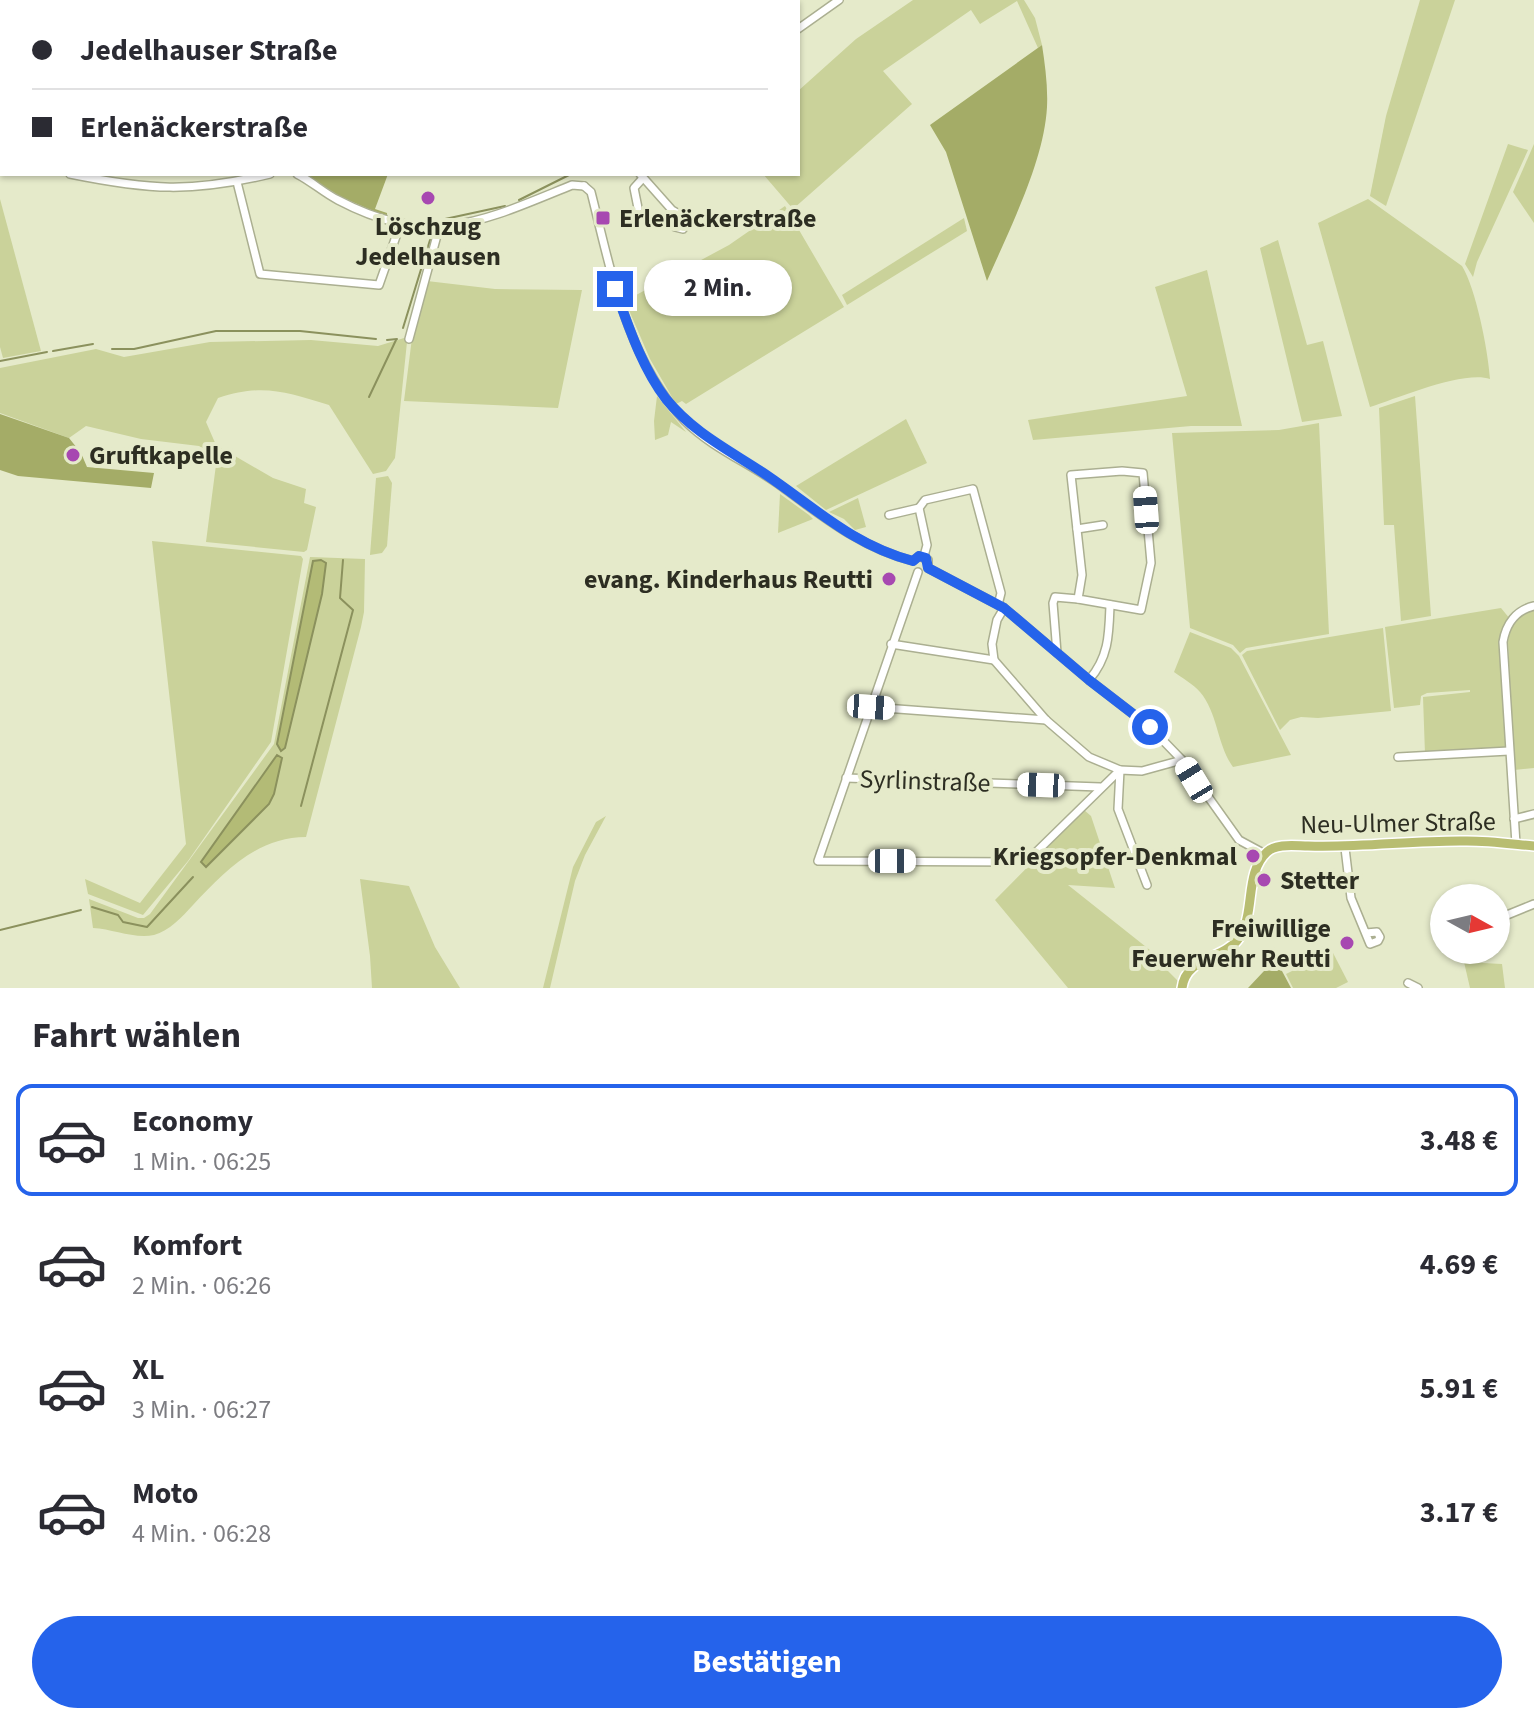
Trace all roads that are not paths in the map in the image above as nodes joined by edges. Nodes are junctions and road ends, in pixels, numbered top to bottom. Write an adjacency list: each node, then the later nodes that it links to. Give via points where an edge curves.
1 (839, 0): 2 (street)
2 (800, 28)
3 (80, 176): 7 (street, via 167,189)
4 (262, 176): 7 (street)
5 (300, 176): 10 (street, via 338,200)
6 (642, 176): 8 (street, via 634,188); 9 (street)
7 (237, 182): 10 (street, via 260,274 374,287 384,278)
8 (638, 208)
9 (672, 210)
10 (400, 225): 11 (street)
11 (439, 228): 12 (street); 18 (street, via 492,217 585,182 619,301 660,390 687,422 863,543)
12 (409, 339)
13 (919, 508): 14 (street); 17 (street, via 927,545); 23 (street, via 925,500 973,489)
14 (889, 515)
15 (1103, 525): 16 (street)
16 (1077, 529): 21 (street, via 1082,575); 22 (street, via 1071,475 1143,473 1151,563 1141,610)
17 (924, 556): 18 (street); 19 (street)
18 (913, 561): 20 (street)
19 (928, 568): 20 (street); 23 (street)
20 (918, 572): 25 (street)
21 (1078, 599): 22 (street); 26 (street, via 1055,597)
22 (1110, 605): 28 (street, via 1107,651)
23 (1001, 606): 26 (street); 27 (street, via 992,644)
24 (1534, 606): 31 (street, via 1517,614 1504,636)
25 (891, 644): 27 (street); 29 (street)
26 (1057, 653): 28 (street)
27 (994, 660): 30 (street)
28 (1089, 680): 33 (street, via 1150,727)
29 (871, 707): 30 (street); 35 (street)
30 (1046, 720): 34 (street, via 1089,756)
31 (1509, 751): 32 (street); 38 (street)
32 (1398, 757)
33 (1182, 760): 34 (street, via 1142,771); 42 (street, via 1239,840)
34 (1120, 770): 36 (street); 43 (street, via 1118,809)
35 (846, 778): 36 (street, Syrlinstraße); 36 (street, via 818,861 1026,862)
36 (1100, 787)
37 (1534, 814): 38 (street)
38 (1514, 819): 39 (street)
39 (1516, 844): 40 (main road, Neu-Ulmer Straße); 41 (main road, Neu-Ulmer Straße, via 1460,840)
40 (1534, 846)
41 (1345, 848): 42 (main road, Neu-Ulmer Straße, via 1285,846); 46 (street, via 1351,898)
42 (1265, 854): 48 (main road, via 1239,938 1194,965)
43 (1147, 885)
44 (1534, 904): 45 (street)
45 (1510, 914)
46 (1366, 933)
47 (1408, 983): 49 (street)
48 (1182, 988)
49 (1418, 988)

